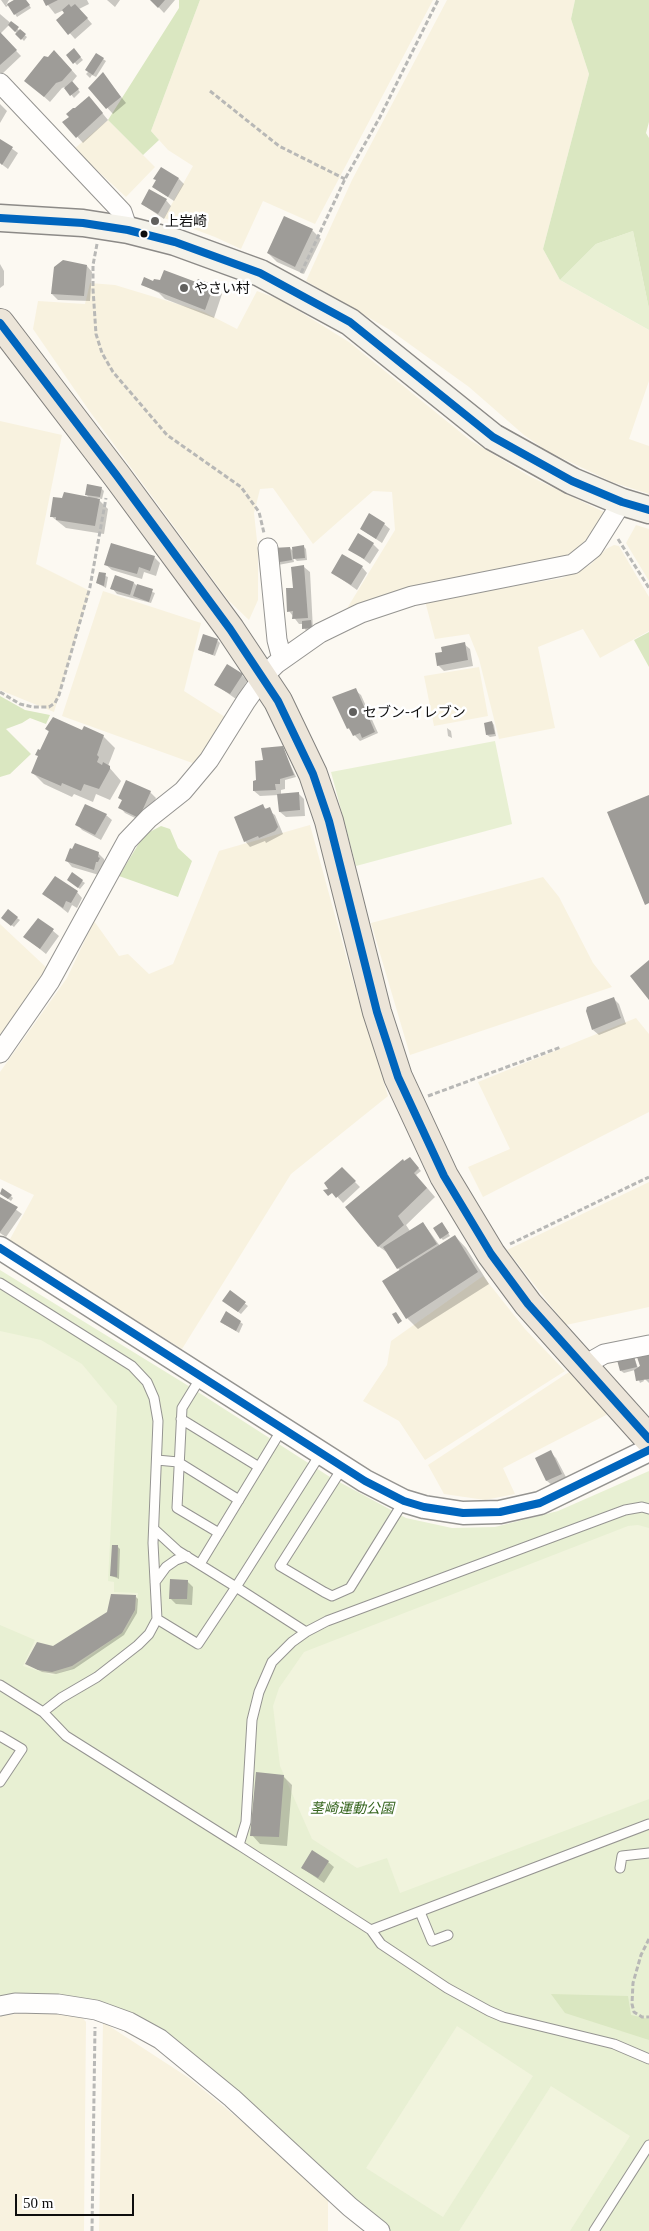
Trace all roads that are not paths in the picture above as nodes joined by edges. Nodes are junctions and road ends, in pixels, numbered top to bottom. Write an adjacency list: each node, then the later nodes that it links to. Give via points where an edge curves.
1 (0, 82): 3 (street, via 122,212)
2 (0, 218): 3 (main road)
3 (128, 230): 5 (main road, via 219,256 294,290 350,322 493,437 572,481)
4 (0, 323): 8 (main road, via 112,469)
5 (622, 502): 6 (main road); 8 (street, via 593,548 573,564 412,596 361,612 320,633)
6 (649, 510)
7 (268, 548): 8 (street, via 276,640)
8 (273, 668): 9 (street, via 183,791 149,818 127,841 50,981); 13 (main road, via 281,707 316,782 329,821 377,1012 409,1104 444,1176 492,1254 528,1304)
9 (0, 1054)
10 (0, 1248): 14 (street)
11 (0, 1283): 20 (lane, via 132,1366 148,1382 158,1421)
12 (649, 1345): 13 (street, via 604,1354)
13 (583, 1366): 17 (main road)
14 (202, 1377): 15 (lane, via 182,1408); 16 (street)
15 (181, 1419): 21 (lane); 22 (lane)
16 (283, 1429): 19 (street); 22 (lane)
17 (649, 1439)
18 (649, 1450): 25 (street, via 540,1503 500,1512 462,1513 424,1508)
19 (321, 1453): 23 (street); 32 (lane)
20 (156, 1460): 21 (lane); 27 (lane)
21 (178, 1462): 24 (lane); 28 (lane, via 177,1508)
22 (259, 1467): 24 (lane)
23 (343, 1467): 25 (street); 25 (lane, via 280,1566 324,1592 332,1596 350,1588)
24 (239, 1500): 28 (lane)
25 (404, 1501)
26 (649, 1508): 34 (lane, via 625,1510 327,1621)
27 (154, 1529): 29 (lane); 31 (lane)
28 (219, 1533): 30 (lane)
29 (187, 1556): 30 (lane); 31 (lane, via 166,1567)
30 (200, 1564): 32 (lane)
31 (155, 1582): 33 (lane)
32 (236, 1587): 33 (lane, via 198,1644); 34 (lane)
33 (157, 1619): 36 (lane, via 138,1645 97,1678)
34 (306, 1632): 40 (lane, via 272,1662 259,1692 252,1720 246,1822)
35 (0, 1685): 36 (lane)
36 (43, 1712): 40 (lane, via 66,1736)
37 (0, 1736): 38 (lane, via 22,1749)
38 (0, 1782)
39 (649, 1824): 43 (lane)
40 (239, 1845): 44 (lane)
41 (649, 1853): 42 (lane, via 622,1856)
42 (620, 1868)
43 (420, 1912): 44 (lane); 45 (lane, via 432,1940)
44 (370, 1930): 47 (lane, via 381,1944 447,1988 489,2011 614,2044)
45 (448, 1935)
46 (0, 2006): 49 (street, via 58,2004 96,2010 129,2022 160,2039 232,2098)
47 (649, 2059)
48 (649, 2145): 50 (lane)
49 (380, 2231)
50 (594, 2231)

